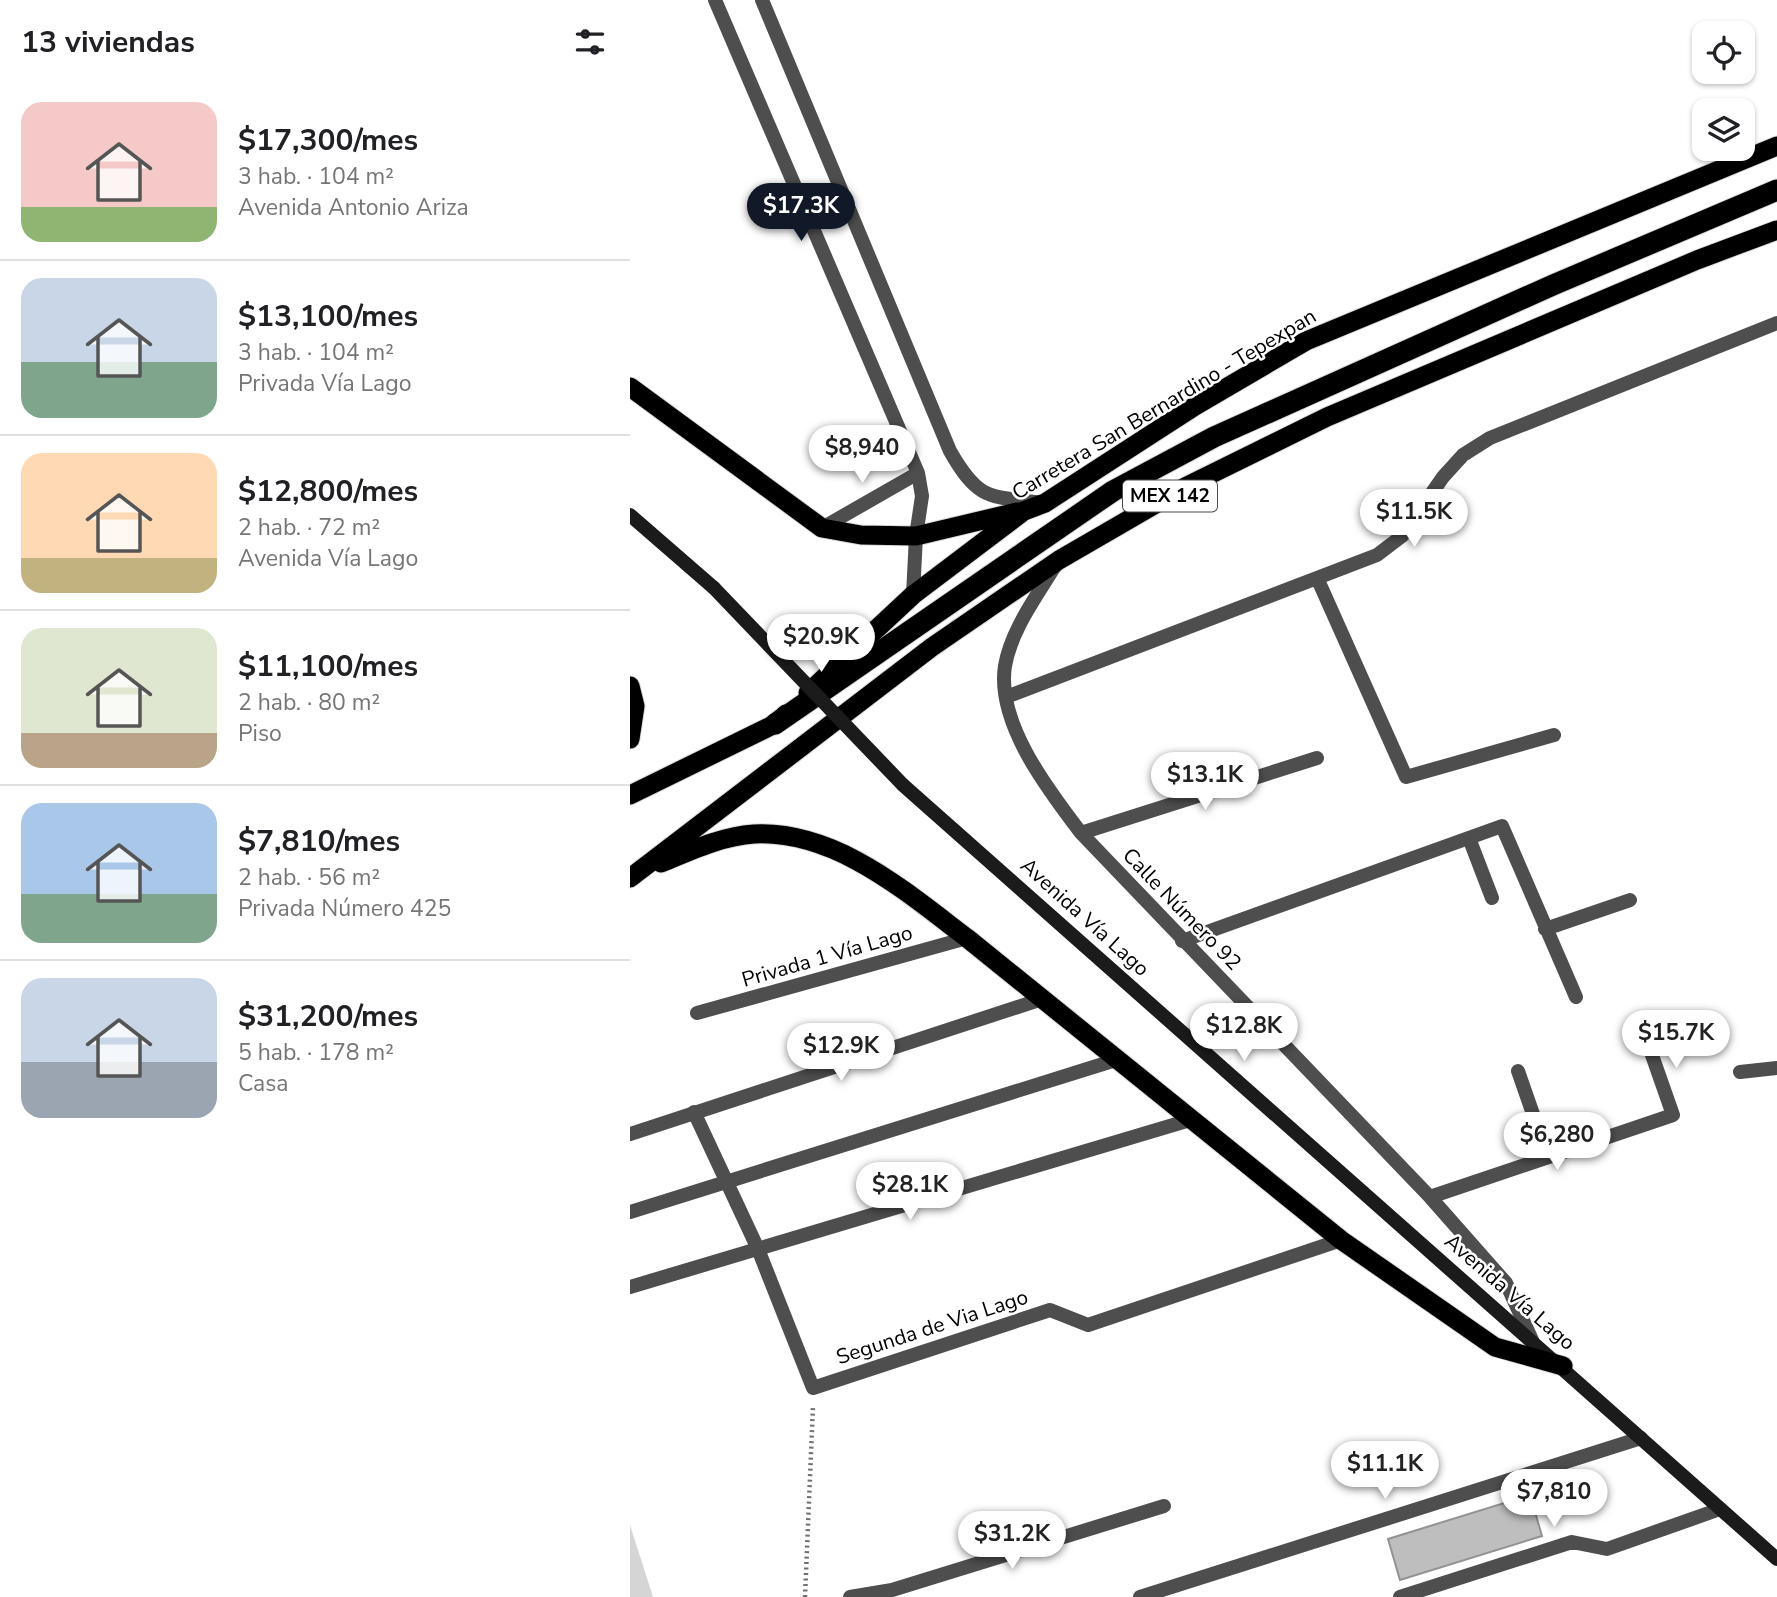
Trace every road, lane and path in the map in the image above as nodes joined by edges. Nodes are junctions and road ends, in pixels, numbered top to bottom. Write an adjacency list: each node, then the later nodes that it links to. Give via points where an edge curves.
1 (715, 0): 8 (street)
2 (762, 0): 9 (street, via 964,476 986,495)
3 (1777, 146): 9 (highway, Carretera San Bernardino - Tepexpan / MEX 142, via 1306,341)
4 (1777, 190): 19 (highway, via 1214,437 1113,491 1047,534)
5 (1777, 230): 14 (highway, MEX 142, via 1327,417 1185,488)
6 (1777, 323): 15 (street, via 1490,438 1463,455 1443,477 1402,537 1377,555)
7 (630, 387): 12 (highway)
8 (918, 473): 12 (street); 13 (street, via 922,496)
9 (1045, 503): 10 (highway, Carretera San Bernardino - Tepexpan / MEX 142)
10 (1024, 511): 13 (highway); 16 (highway, Carretera San Bernardino - Tepexpan / MEX 142)
11 (630, 515): 50 (main road, Avenida Vía Lago, bridge, via 714,588 904,785)
12 (822, 528): 13 (highway, via 861,535)
13 (916, 536): 16 (street)
14 (1059, 560): 18 (street, Calle Número 92, via 1022,621 1005,666); 26 (highway, MEX 142, via 932,647)
15 (1318, 580): 18 (street); 20 (street, via 1406,777)
16 (913, 595): 19 (highway, Carretera San Bernardino - Tepexpan / MEX 142)
17 (630, 686): 21 (highway, via 635,706)
18 (1006, 697): 24 (street, Calle Número 92, via 1018,736)
19 (775, 724): 23 (highway, Carretera San Bernardino - Tepexpan / MEX 142)
20 (1554, 735)
21 (630, 739)
22 (1317, 758): 24 (street)
23 (630, 795)
24 (1081, 834): 31 (street, Calle Número 92)
25 (1469, 838): 27 (street); 29 (street, via 1502,826); 31 (street)
26 (634, 875): 30 (highway, via 705,845 753,834 798,838 841,852)
27 (1492, 898)
28 (1629, 900): 29 (street)
29 (1545, 929): 32 (street)
30 (967, 938): 33 (highway); 34 (street, Privada 1 Vía Lago)
31 (1182, 941): 45 (street, Calle Número 92)
32 (1576, 997)
33 (1042, 999): 36 (highway); 40 (street)
34 (697, 1013)
35 (1646, 1038): 43 (street, via 1673,1115)
36 (1119, 1059): 41 (highway); 44 (street)
37 (1777, 1068): 39 (street)
38 (1518, 1071): 43 (street)
39 (1740, 1072)
40 (694, 1112): 42 (street); 44 (street)
41 (1190, 1120): 47 (highway); 48 (street)
42 (630, 1134)
43 (1548, 1157): 45 (street)
44 (727, 1181): 46 (street); 48 (street)
45 (1430, 1197): 50 (street, Calle Número 92, via 1506,1283)
46 (630, 1212)
47 (1341, 1240): 51 (highway, via 1494,1347); 52 (street, Segunda de Via Lago, via 1088,1325 1050,1310)
48 (758, 1249): 49 (street); 52 (street)
49 (630, 1287)
50 (1532, 1340): 51 (main road, Avenida Vía Lago)
51 (1563, 1366): 53 (main road, Avenida Vía Lago)
52 (814, 1388): 57 (path)
53 (1641, 1438): 55 (main road, Avenida Vía Lago); 59 (street)
54 (1164, 1506): 58 (street, via 892,1590)
55 (1720, 1508): 56 (main road, Avenida Vía Lago); 60 (street, via 1607,1549 1572,1542)
56 (1777, 1559)
57 (805, 1597)
58 (850, 1597)
59 (1140, 1597)
60 (1400, 1597)

